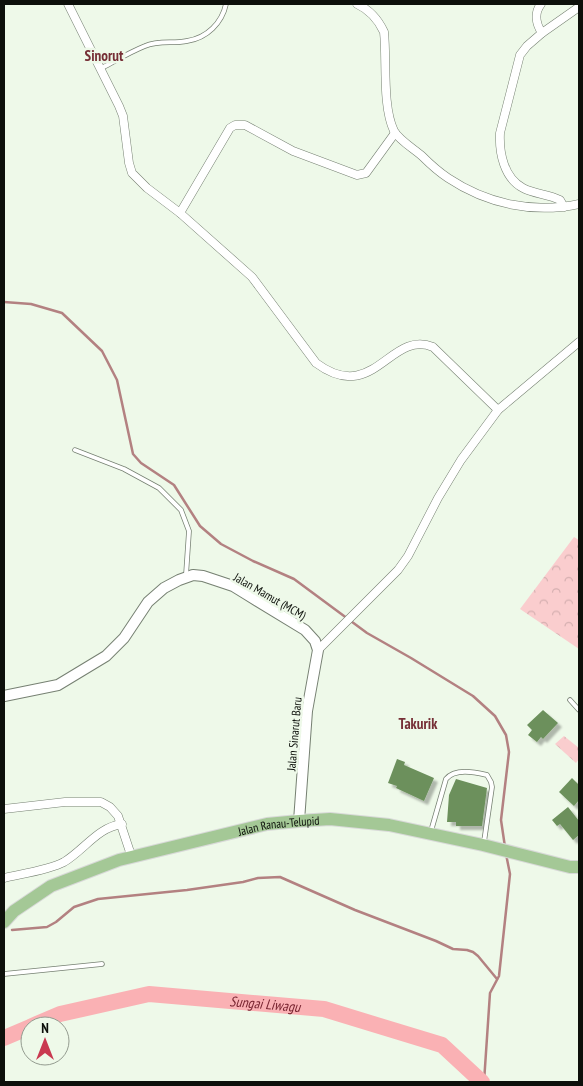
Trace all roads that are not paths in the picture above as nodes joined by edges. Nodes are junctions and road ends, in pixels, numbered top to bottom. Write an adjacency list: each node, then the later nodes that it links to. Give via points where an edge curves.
1 (68, 4): 7 (street)
2 (226, 4): 7 (lane, via 221,20 209,32 187,41 146,46)
3 (357, 4): 8 (street, via 372,14 384,32 387,104)
4 (541, 4): 6 (street, via 536,18)
5 (579, 7): 6 (street)
6 (542, 33): 10 (street, via 520,56 499,144 509,176 524,188 560,200)
7 (100, 68): 11 (street, via 123,116 132,173)
8 (395, 133): 10 (street, via 467,190 516,206); 11 (street, via 366,172 357,175 293,151 245,125 235,125 230,128)
9 (579, 204): 10 (street)
10 (564, 207)
11 (180, 213): 13 (street, via 252,277 316,363 326,370 336,374 361,375 371,372 408,346 424,344 433,347)
12 (579, 342): 13 (street)
13 (498, 410): 16 (street, via 450,478 408,556 392,578)
14 (75, 450): 15 (lane, via 124,469 159,488 181,510 189,531)
15 (186, 578): 16 (street, Jalan Mamut (MCM), via 204,576 233,586 304,630 315,641); 17 (street, Jalan Mamut (MCM), via 164,588 148,602 124,638 106,656 58,684)
16 (318, 650): 21 (street, Jalan Sinarut Baru, via 307,711)
17 (4, 696)
18 (570, 700): 19 (lane)
19 (579, 710)
20 (4, 809): 22 (street, via 65,802 102,802 110,807)
21 (299, 821): 23 (highway, Jalan Ranau-Telupid, via 359,821); 25 (highway, Jalan Ranau-Telupid, via 267,824)
22 (122, 824): 25 (street); 27 (street, via 108,826 64,862)
23 (430, 834): 24 (highway, Jalan Ranau-Telupid); 24 (lane, via 450,774 487,775 492,787)
24 (487, 846): 26 (highway, Jalan Ranau-Telupid)
25 (132, 858): 28 (highway, Jalan Ranau-Telupid, via 51,886 14,911)
26 (576, 869)
27 (4, 878)
28 (4, 922)
29 (102, 964): 30 (lane)
30 (4, 974)

